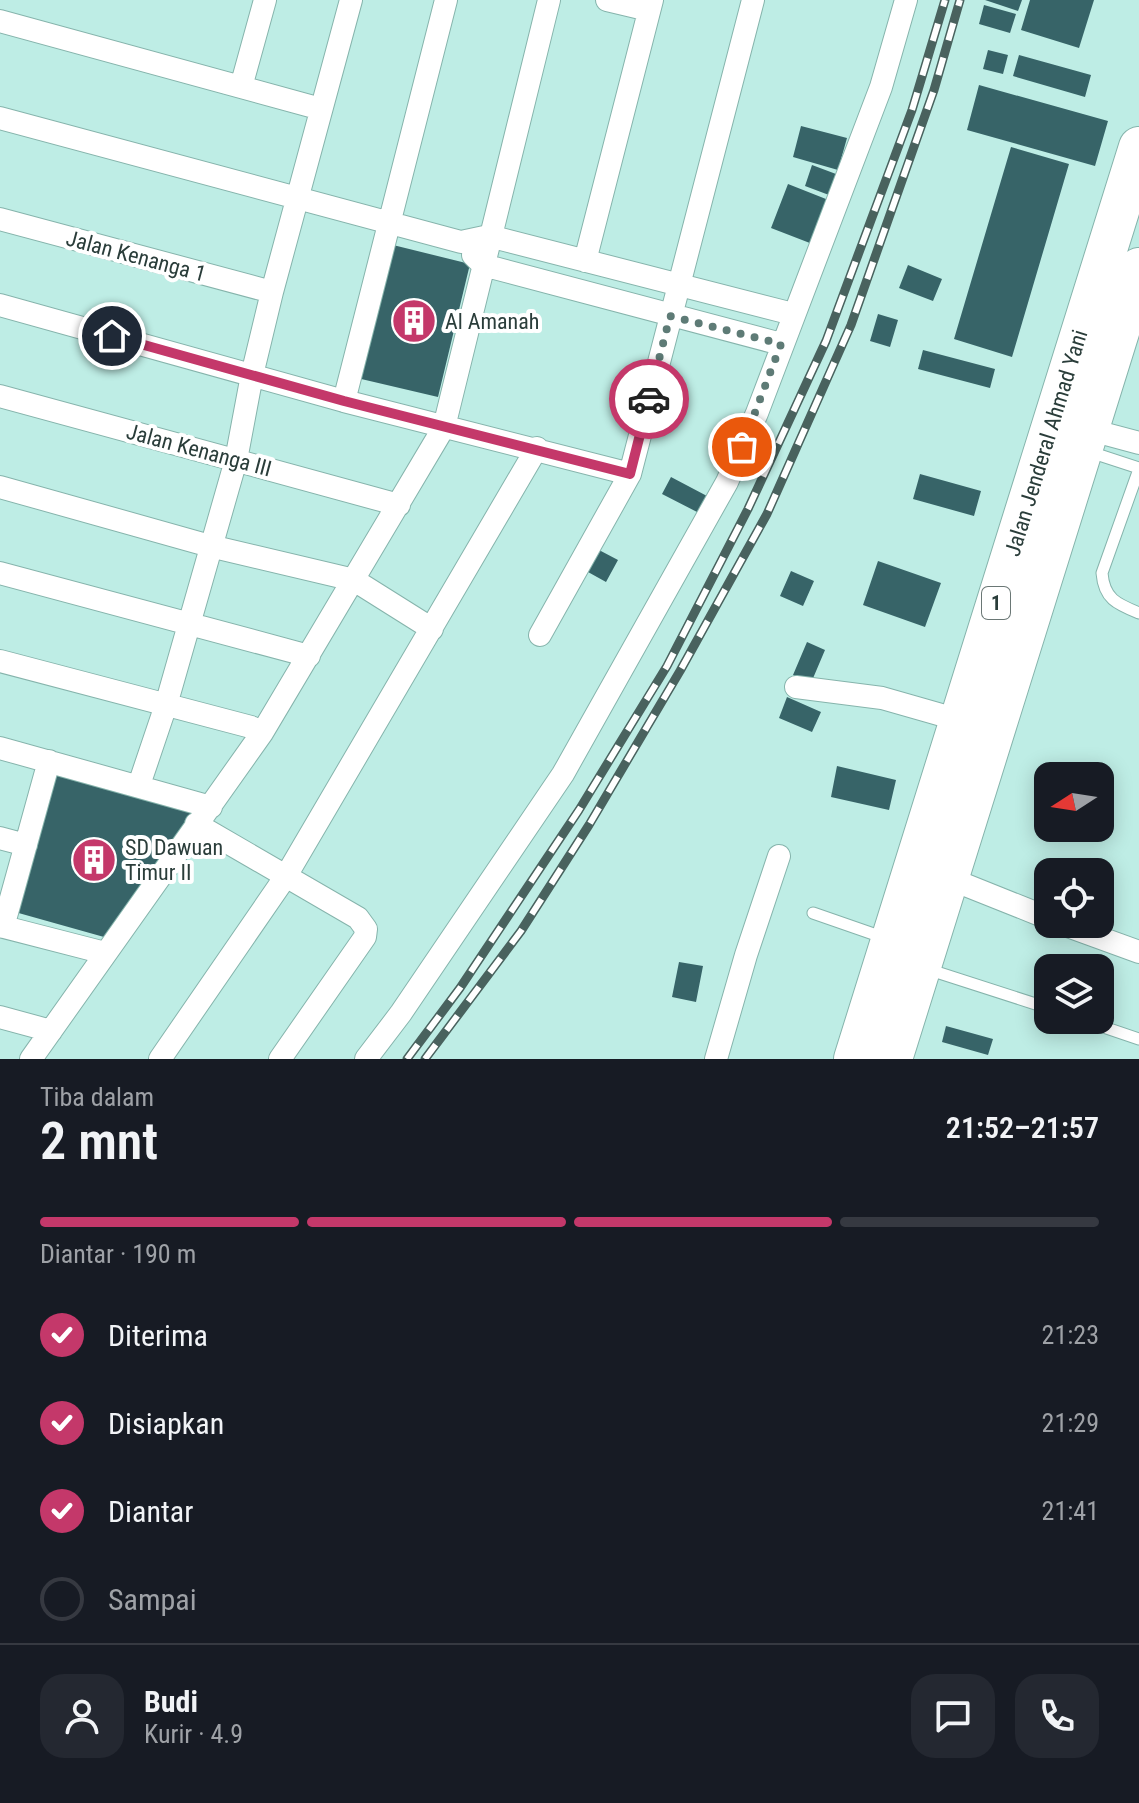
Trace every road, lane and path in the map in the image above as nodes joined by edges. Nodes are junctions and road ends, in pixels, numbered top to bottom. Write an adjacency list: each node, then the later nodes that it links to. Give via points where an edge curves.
1 (351, 0): 11 (street)
2 (446, 0): 16 (street)
3 (549, 0): 17 (street)
4 (607, 0): 8 (street)
5 (753, 0): 22 (street)
6 (906, 0): 25 (street, via 881,87)
7 (257, 2): 10 (street)
8 (650, 5): 19 (street)
9 (0, 21): 10 (street)
10 (241, 87): 11 (street)
11 (321, 109): 14 (street)
12 (0, 118): 14 (street)
13 (1139, 147): 51 (highway, Jalan Jenderal Ahmad Yani / 1)
14 (299, 197): 16 (street); 23 (street)
15 (0, 219): 23 (street, Jalan Kenanga 1)
16 (388, 224): 18 (street); 30 (street)
17 (489, 236): 18 (street); 19 (street); 20 (street)
18 (461, 242): 20 (street)
19 (585, 261): 22 (street)
20 (483, 265): 26 (street); 31 (street)
21 (1139, 268): 32 (highway, Jalan Jenderal Ahmad Yani / 1)
22 (679, 285): 25 (street); 26 (street)
23 (272, 292): 28 (street)
24 (0, 305): 28 (street)
25 (793, 314): 27 (street)
26 (670, 316): 27 (street); 37 (street)
27 (781, 344): 79 (street, via 727,482 601,710 563,774)
28 (252, 375): 30 (street); 35 (street)
29 (0, 396): 35 (street, Jalan Kenanga III)
30 (344, 401): 31 (street)
31 (444, 427): 34 (street); 39 (street)
32 (1084, 440): 33 (street); 36 (lane); 62 (highway, Jalan Jenderal Ahmad Yani / 1)
33 (1139, 443)
34 (537, 448): 37 (street); 45 (street)
35 (236, 460): 39 (street, Jalan Kenanga III); 40 (street)
36 (1139, 468): 43 (lane, via 1102,573 1103,587 1115,604)
37 (630, 474): 46 (street)
38 (0, 487): 40 (street)
39 (399, 505): 42 (street)
40 (210, 546): 42 (street); 44 (street)
41 (0, 573): 44 (street)
42 (354, 580): 45 (street); 47 (street)
43 (1139, 613)
44 (190, 624): 47 (street); 50 (street)
45 (432, 629): 61 (street)
46 (540, 635)
47 (309, 656): 52 (street)
48 (0, 661): 50 (street)
49 (796, 687): 51 (street, via 882,698)
50 (166, 705): 52 (street); 55 (street)
51 (959, 720): 67 (highway, Jalan Jenderal Ahmad Yani / 1)
52 (262, 733): 56 (street)
53 (0, 748): 54 (street)
54 (49, 761): 55 (street); 59 (street)
55 (139, 785): 56 (street)
56 (211, 807): 57 (street)
57 (196, 824): 61 (street); 69 (street)
58 (0, 838): 59 (street)
59 (26, 845): 65 (street)
60 (779, 856): 80 (street)
61 (286, 876): 77 (street); 78 (street, via 358,918 366,929)
62 (948, 878): 63 (street); 70 (highway, Jalan Jenderal Ahmad Yani / 1)
63 (1034, 912)
64 (813, 913): 67 (lane)
65 (2, 927): 69 (street)
66 (1100, 938): 68 (street)
67 (890, 939): 81 (highway, Jalan Jenderal Ahmad Yani / 1)
68 (1139, 952)
69 (105, 953): 73 (street)
70 (921, 967): 71 (lane); 82 (highway, Jalan Jenderal Ahmad Yani / 1)
71 (1034, 1003)
72 (0, 1017): 73 (street)
73 (51, 1031): 76 (street)
74 (1114, 1031): 75 (lane)
75 (1139, 1039)
76 (31, 1059)
77 (160, 1059)
78 (280, 1059)
79 (366, 1059)
80 (716, 1059)
81 (854, 1059)
82 (892, 1059)

